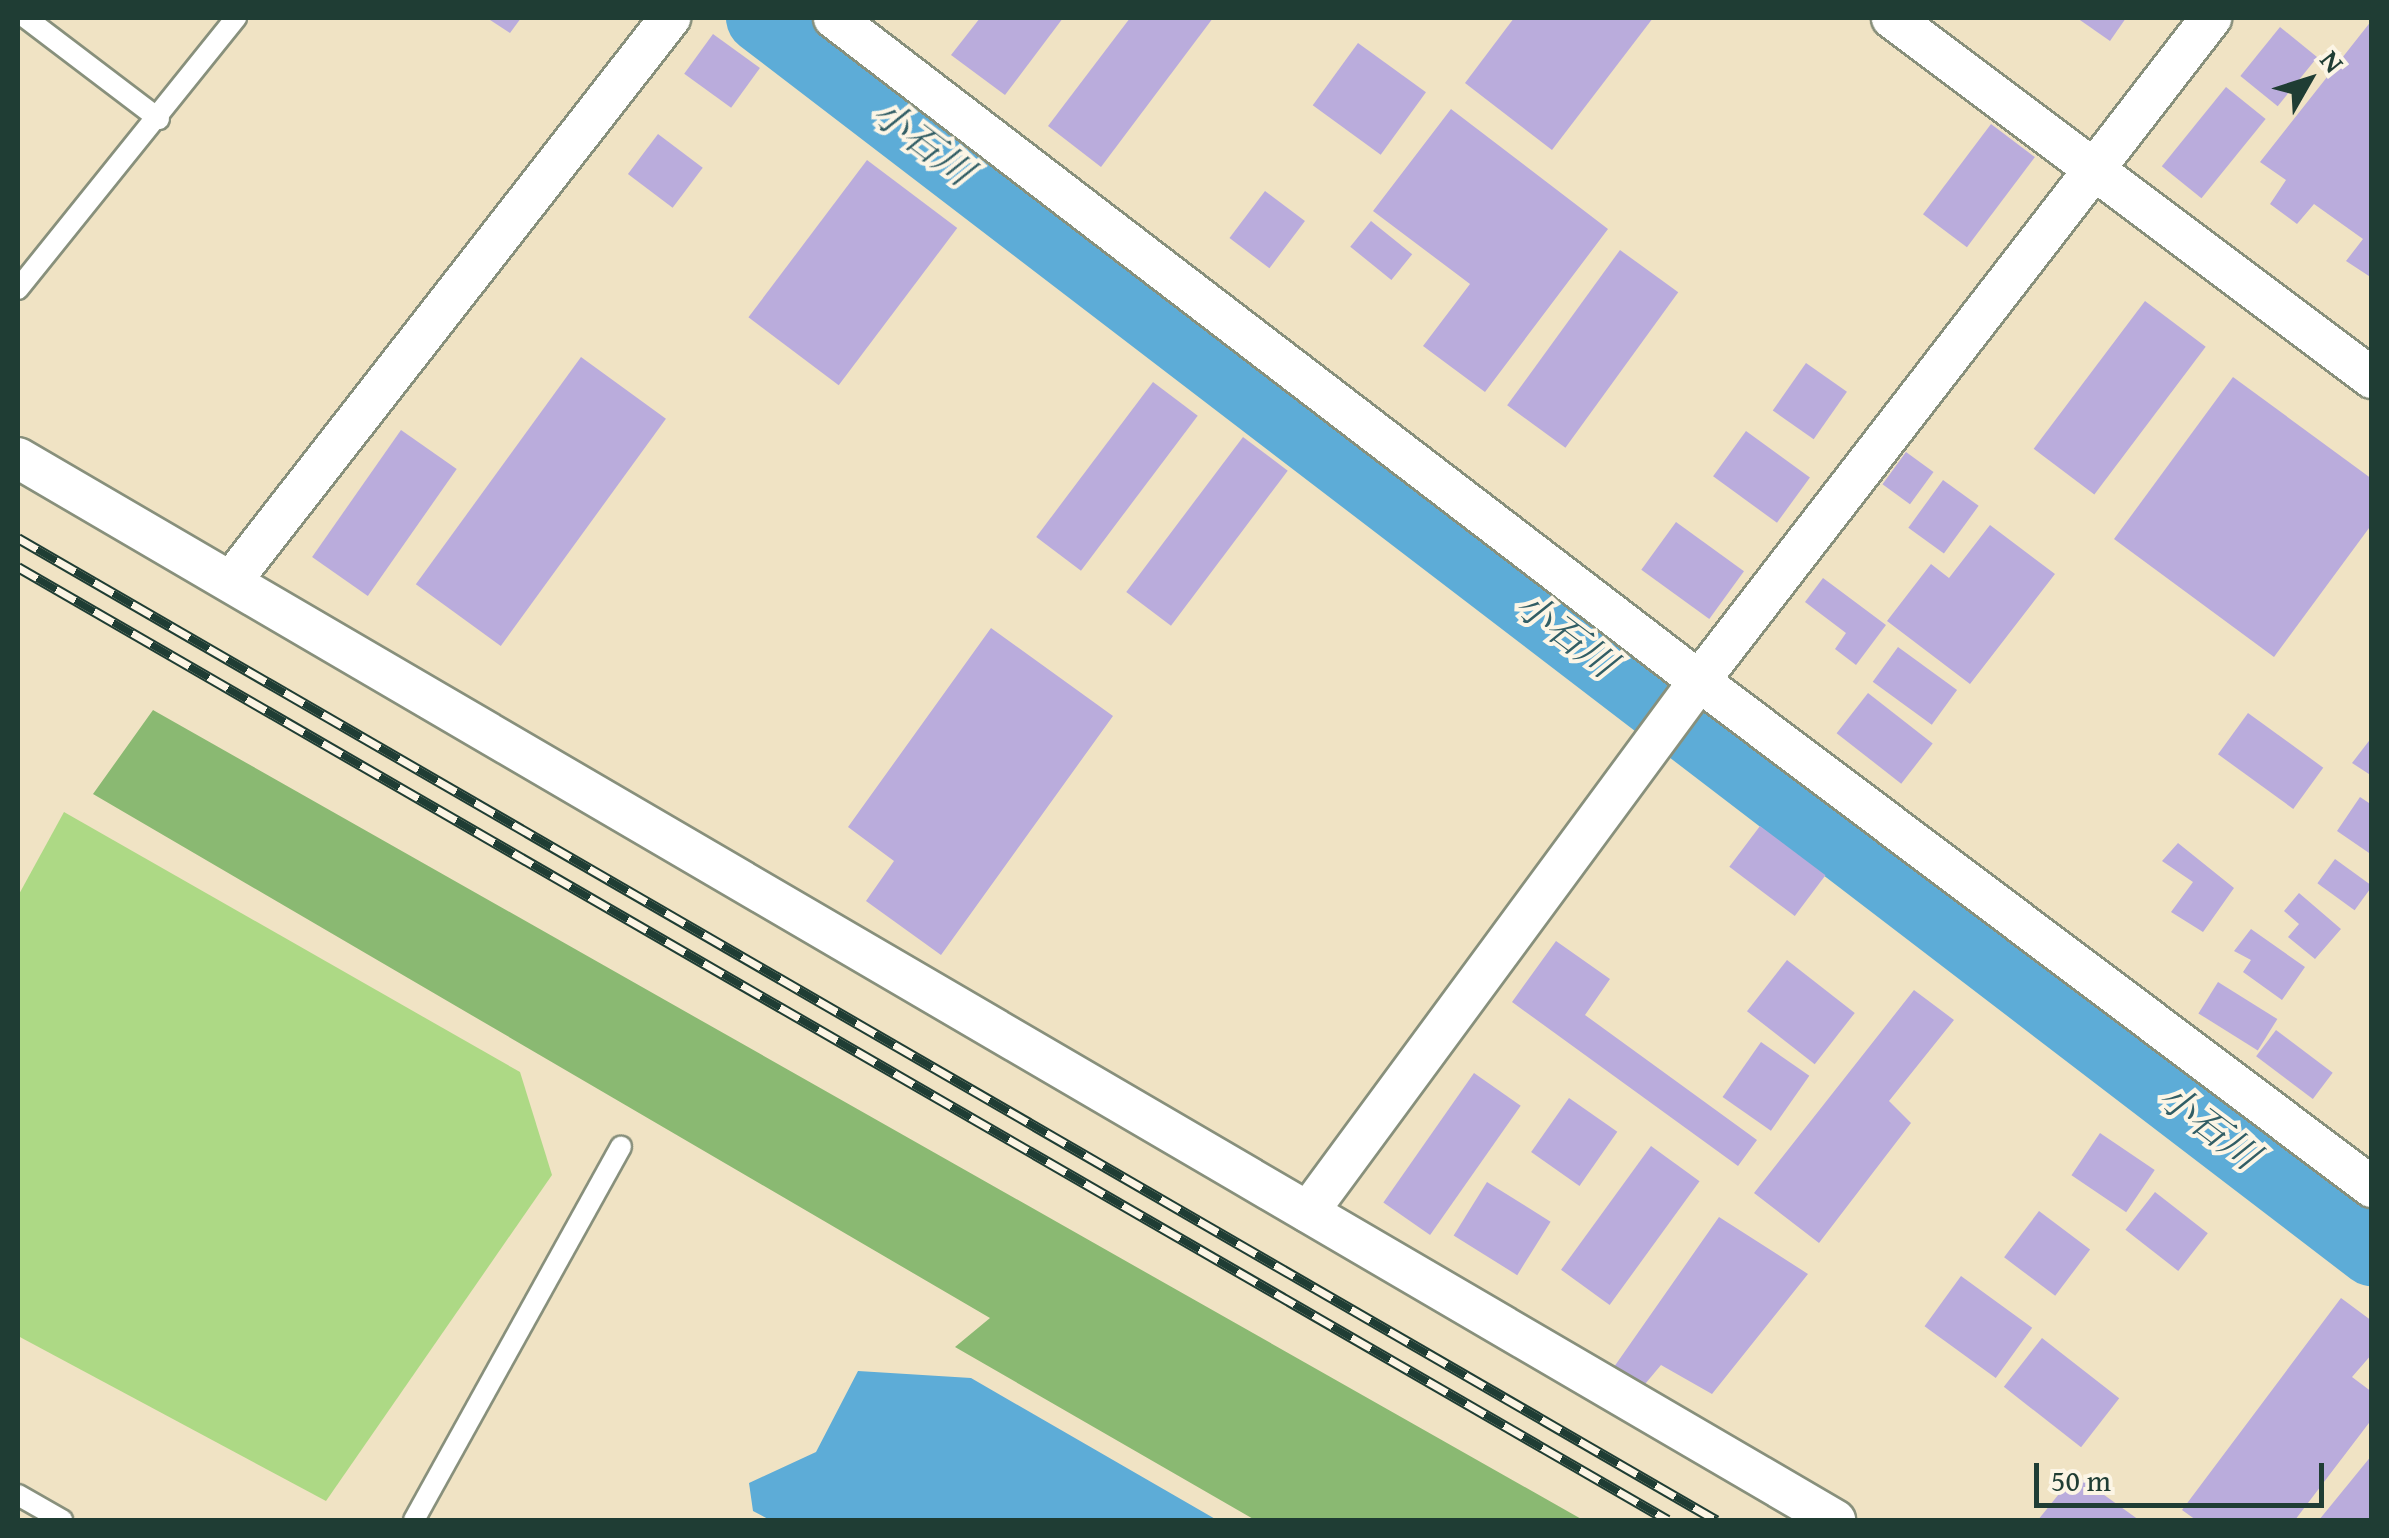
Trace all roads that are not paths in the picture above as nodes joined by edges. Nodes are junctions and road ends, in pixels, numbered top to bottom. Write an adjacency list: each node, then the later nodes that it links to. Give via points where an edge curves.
1 (26, 18): 7 (lane)
2 (236, 18): 7 (lane)
3 (670, 18): 12 (street)
4 (834, 18): 13 (street)
5 (1892, 18): 8 (street)
6 (2210, 18): 8 (street)
7 (159, 119): 9 (lane)
8 (2094, 172): 10 (street); 13 (street)
9 (18, 290)
10 (2372, 378)
11 (18, 458): 12 (street)
12 (232, 580): 16 (street)
13 (1699, 681): 15 (street); 16 (street)
14 (622, 1147): 19 (lane)
15 (2372, 1187)
16 (1308, 1212): 20 (street)
17 (18, 1495): 18 (lane)
18 (62, 1520)
19 (414, 1520)
20 (1836, 1520)

